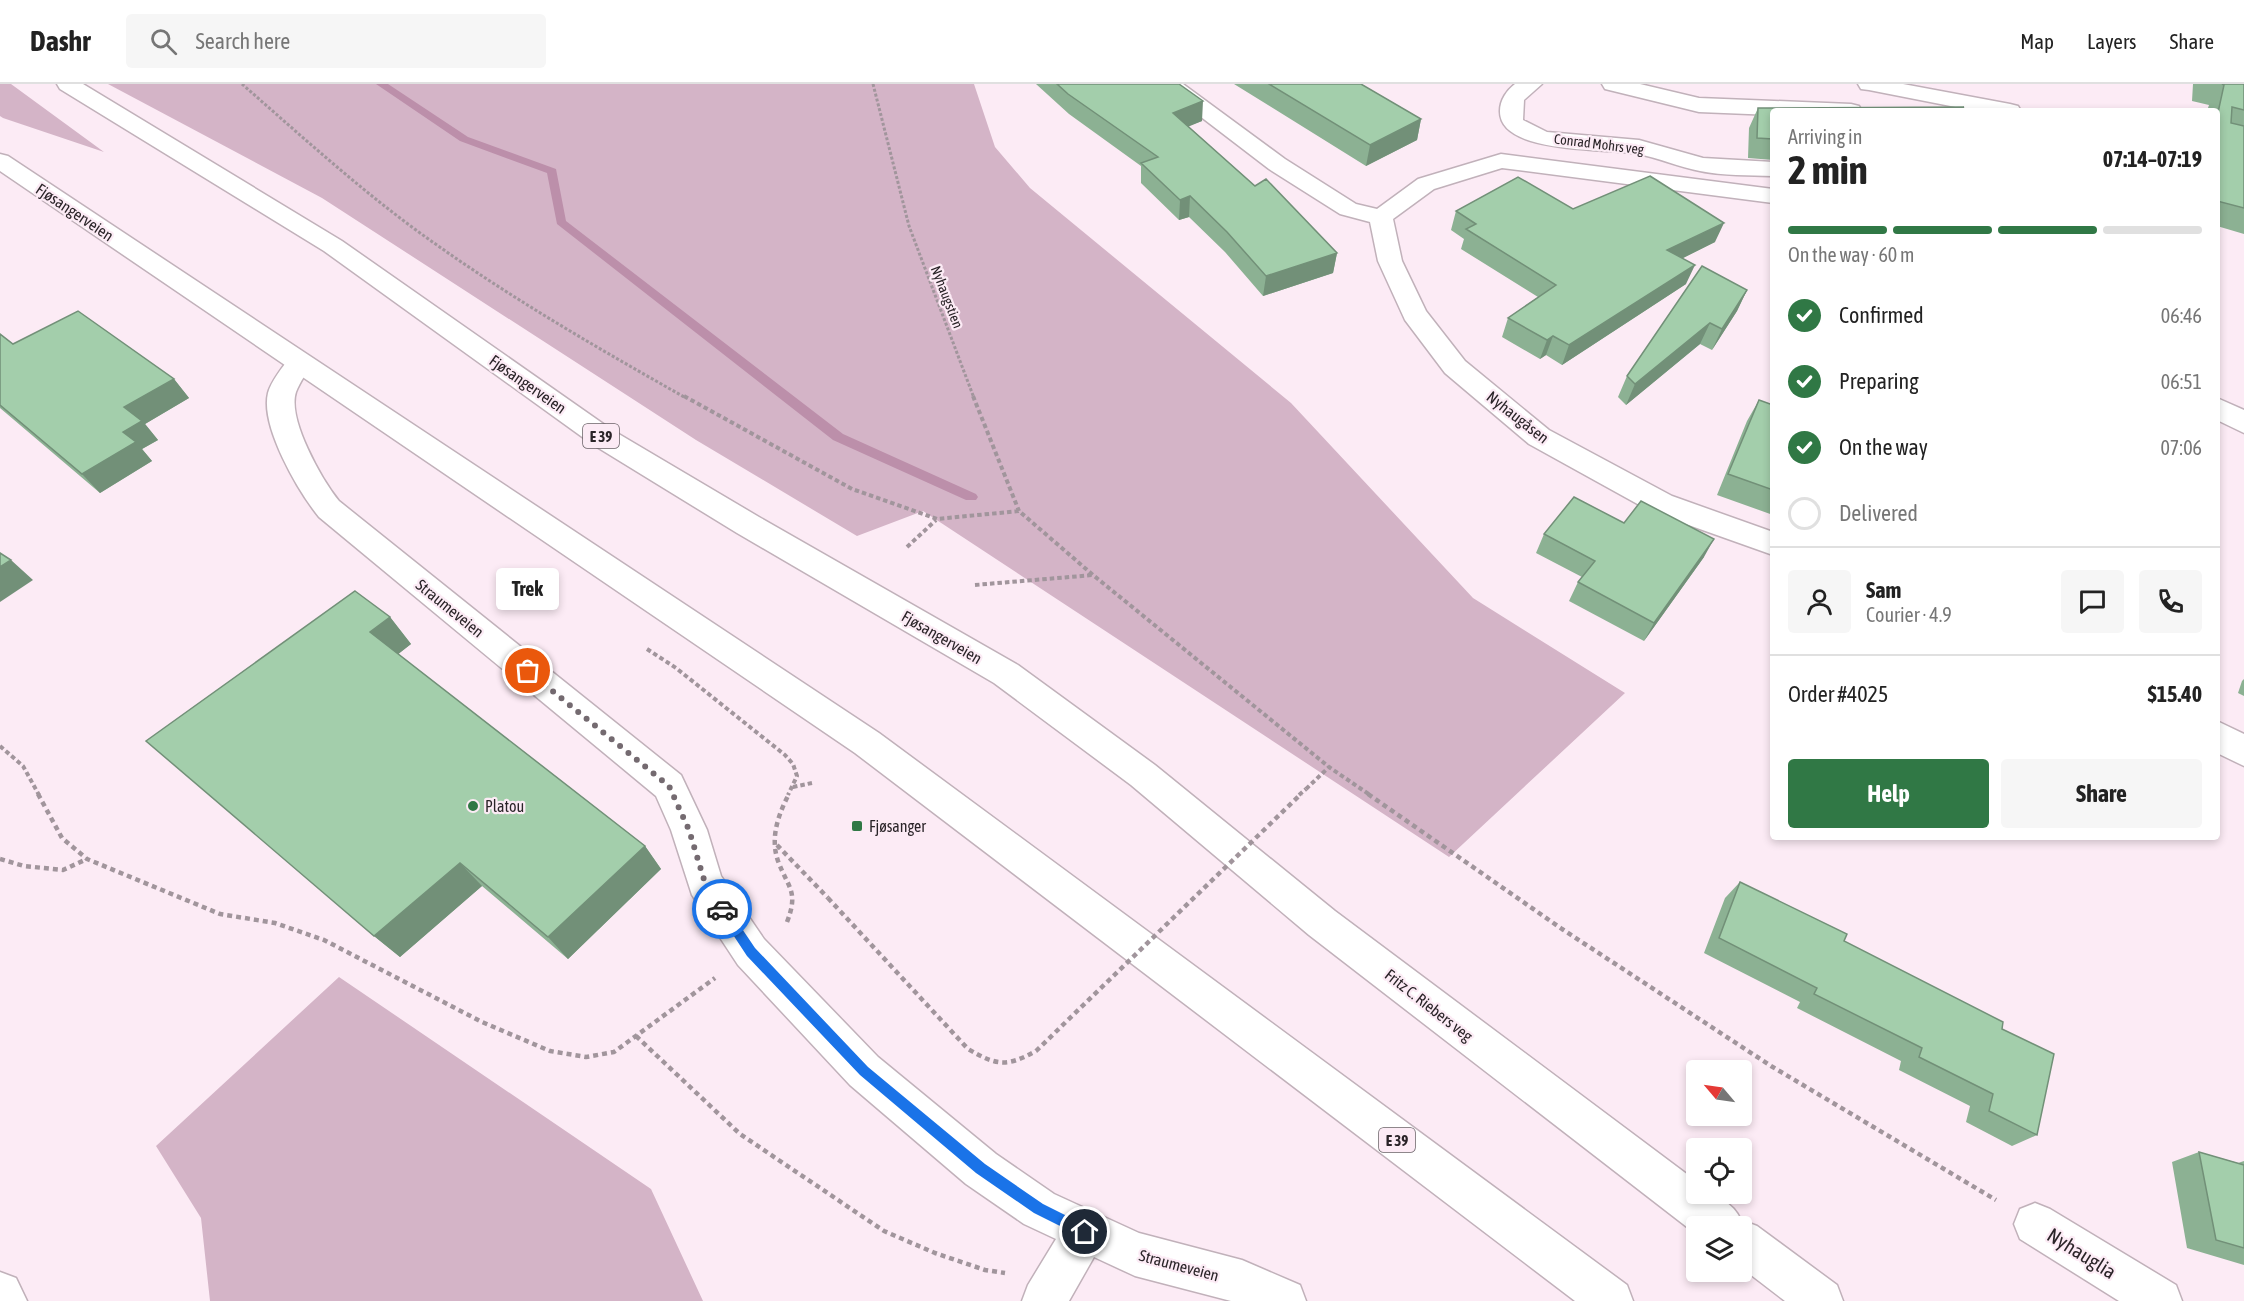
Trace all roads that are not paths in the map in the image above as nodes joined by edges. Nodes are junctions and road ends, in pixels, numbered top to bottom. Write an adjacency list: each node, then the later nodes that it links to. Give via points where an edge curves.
1 (68, 84): 20 (main road, Fjøsangerveien / E 39, via 333,246 602,437 1006,674)
2 (1169, 84): 13 (main road, via 1348,209)
3 (1532, 84): 11 (main road, Conrad Mohrs veg, via 1517,93 1510,113 1514,124 1542,138 1639,147 1702,165)
4 (1613, 84): 7 (main road, via 1699,105)
5 (1704, 84): 7 (main road, via 1741,95)
6 (1869, 84): 8 (main road)
7 (1747, 108): 9 (main road)
8 (1994, 108)
9 (1770, 109)
10 (0, 161): 14 (main road, Fjøsangerveien / E 39)
11 (1770, 169)
12 (1770, 196): 13 (main road, via 1501,162 1426,184)
13 (1381, 217): 17 (main road, Nyhaugåsen, via 1390,261 1414,314 1455,367 1539,437 1662,504)
14 (299, 363): 23 (main road, Straumeveien, via 282,393 283,423 312,488 329,509 669,786 689,830 705,883 751,952 864,1071 981,1169 1039,1209); 29 (main road, Fjøsangerveien / E 39, via 867,743)
15 (2220, 408): 16 (main road)
16 (2244, 423)
17 (1770, 543)
18 (2220, 737): 19 (main road)
19 (2244, 752)
20 (1143, 775): 21 (main road, Fritz C. Riebers veg / E 39, via 1322,923)
21 (1708, 1216)
22 (2035, 1224): 31 (main road, Nyhauglia)
23 (1085, 1232): 25 (main road); 28 (main road, Straumeveien, via 1136,1254 1242,1282)
24 (1752, 1249): 30 (main road)
25 (1050, 1292)
26 (0, 1294): 27 (main road)
27 (5, 1301)
28 (1284, 1301)
29 (1611, 1301)
30 (1821, 1301)
31 (2160, 1301)

